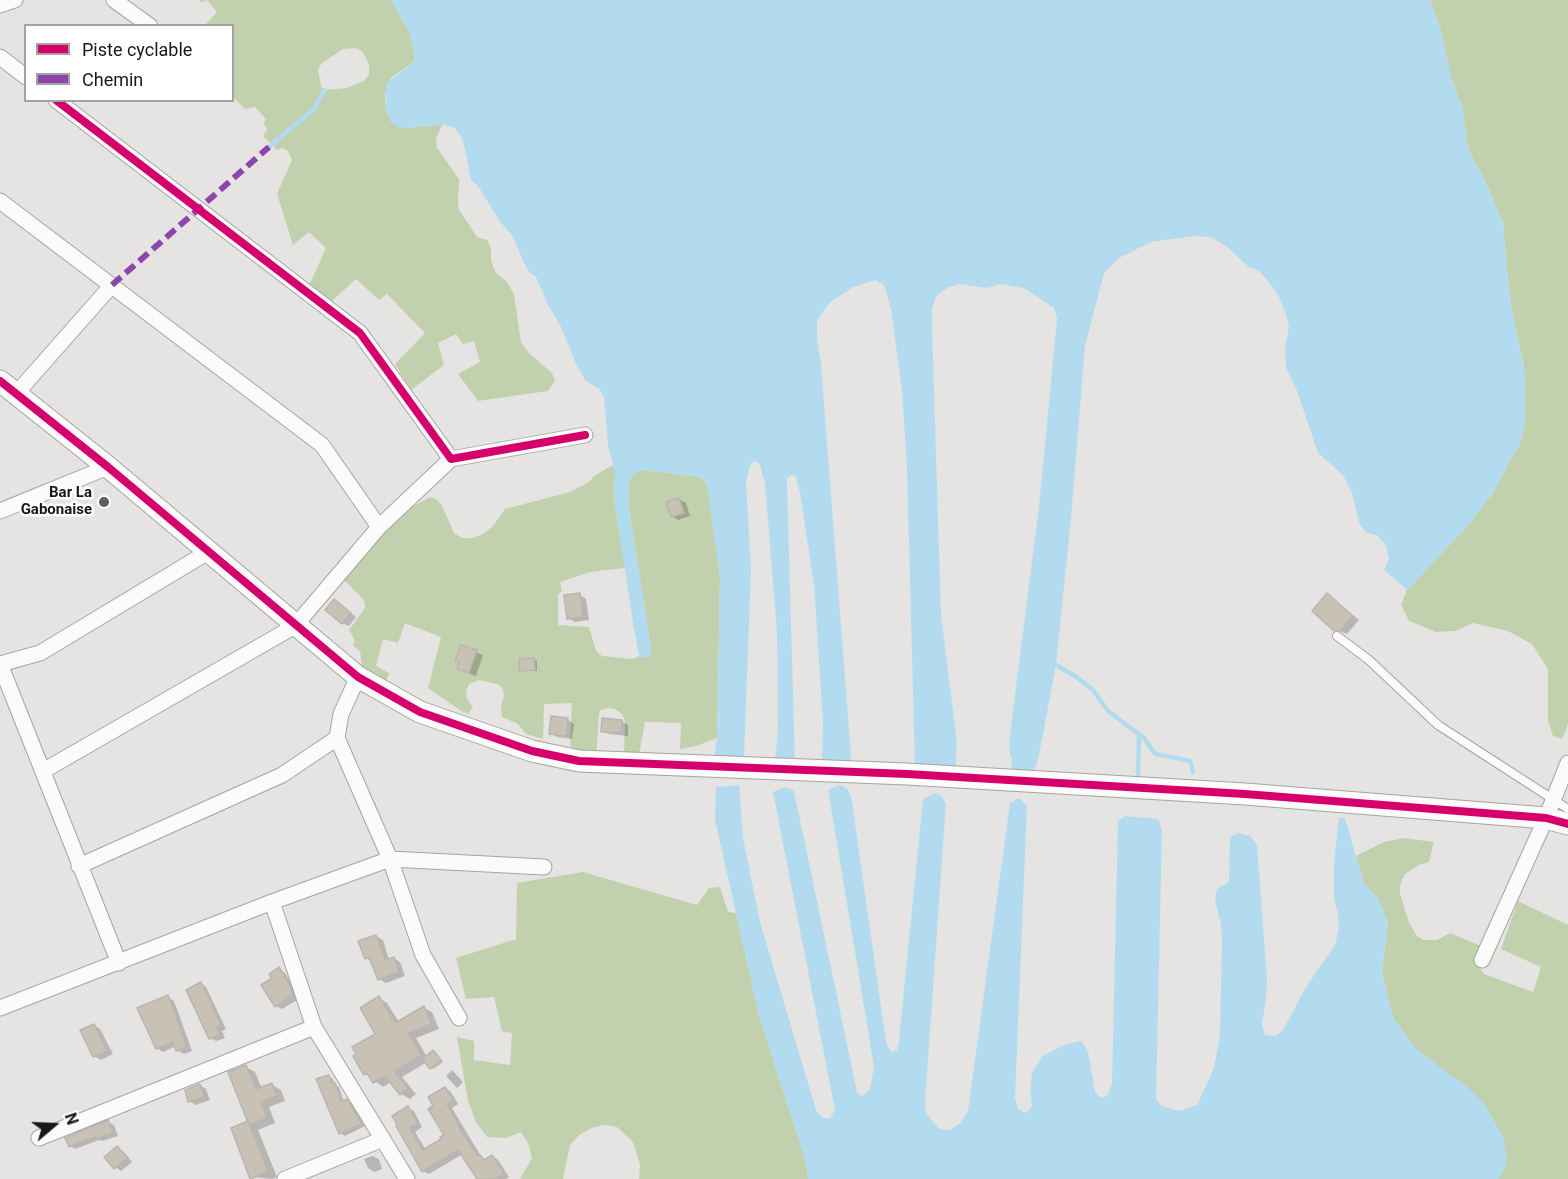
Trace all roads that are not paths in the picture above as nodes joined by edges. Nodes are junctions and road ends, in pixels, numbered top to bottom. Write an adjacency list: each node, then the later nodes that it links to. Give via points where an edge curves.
1 (15, 0): 3 (street)
2 (114, 0): 4 (street)
3 (0, 5)
4 (147, 24)
5 (0, 57): 6 (street)
6 (24, 75)
7 (59, 102): 12 (street, via 360,333)
8 (0, 201): 9 (street)
9 (112, 285): 10 (street); 15 (street, via 322,446)
10 (8, 388): 13 (street)
11 (585, 435): 12 (street)
12 (451, 459): 15 (street)
13 (108, 467): 14 (street); 16 (street)
14 (0, 511)
15 (379, 527): 17 (street)
16 (208, 552): 17 (street); 19 (street, via 40,653)
17 (295, 626): 20 (street); 23 (street)
18 (1337, 636): 24 (lane, via 1369,660 1438,725)
19 (0, 664): 23 (street)
20 (358, 677): 21 (street, via 341,714); 24 (street, via 420,712 532,751 579,761 907,774)
21 (337, 738): 27 (street); 28 (street, via 282,775)
22 (1568, 763): 24 (street)
23 (42, 771): 28 (street)
24 (1550, 809): 25 (lane); 26 (street); 31 (street)
25 (1568, 809)
26 (1568, 824)
27 (390, 859): 29 (street); 30 (street); 34 (street, via 423,956)
28 (79, 866): 32 (street)
29 (544, 867)
30 (272, 902): 32 (street); 35 (street)
31 (1482, 960)
32 (119, 963): 33 (street)
33 (0, 1008)
34 (459, 1018)
35 (314, 1027): 36 (street); 37 (street)
36 (39, 1138)
37 (383, 1139): 38 (street); 39 (street)
38 (285, 1179)
39 (407, 1179)

